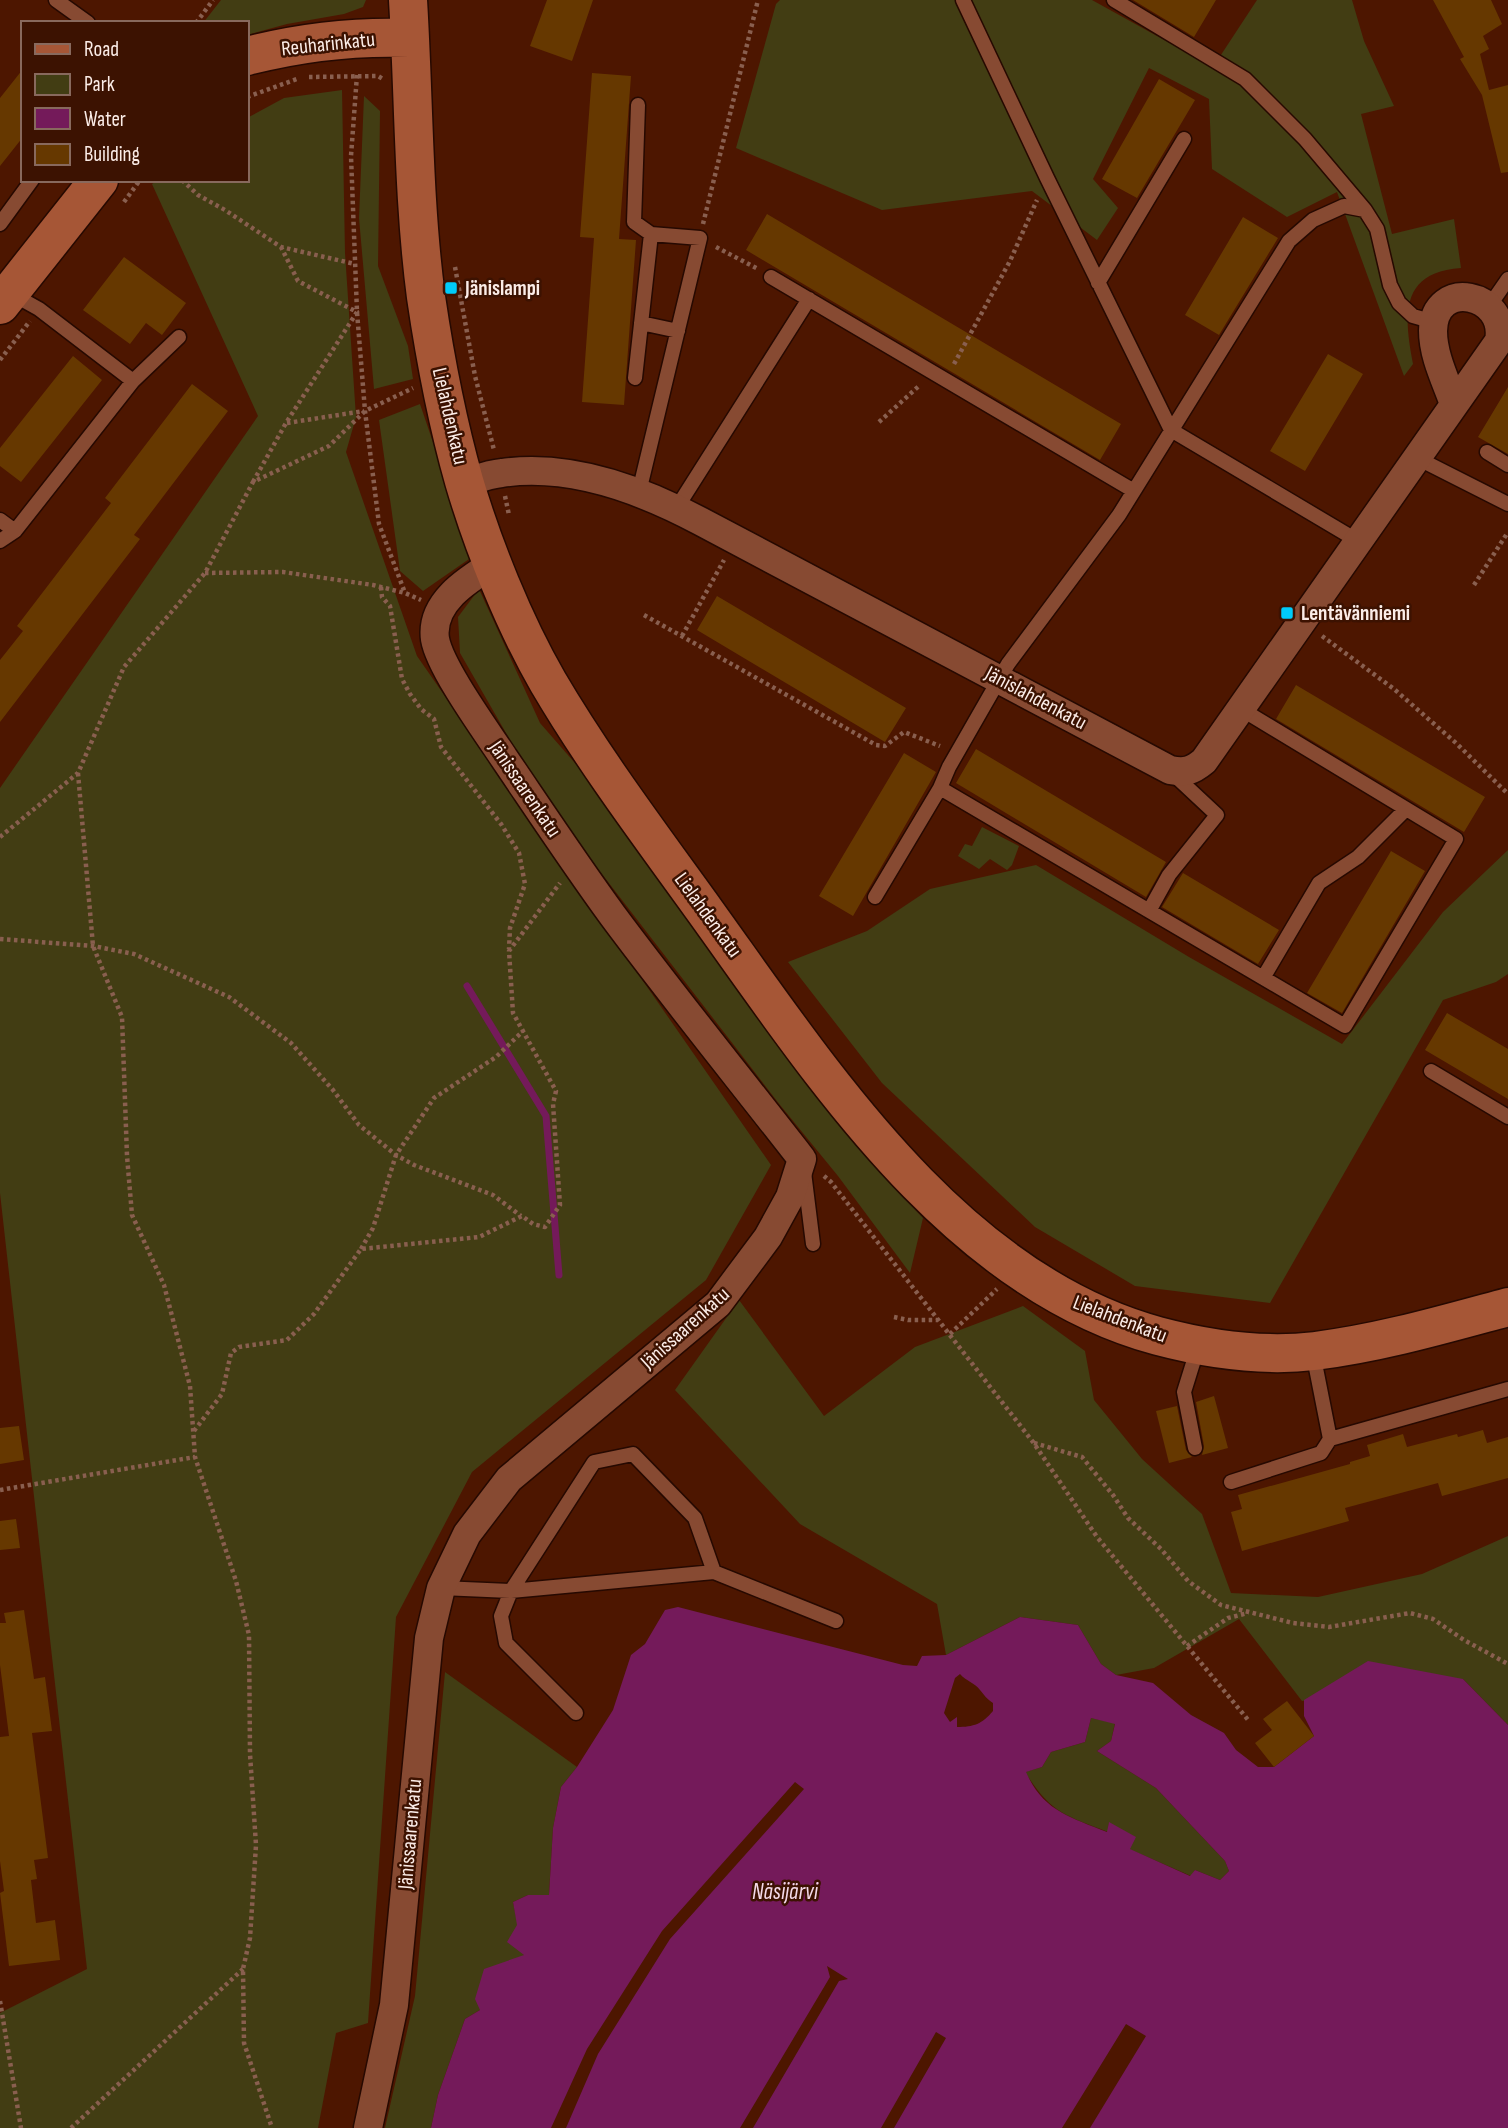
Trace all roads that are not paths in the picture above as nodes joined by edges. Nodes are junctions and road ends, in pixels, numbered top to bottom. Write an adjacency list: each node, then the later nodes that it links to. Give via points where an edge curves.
1 (56, 0): 5 (lane)
2 (408, 0): 6 (street, Lielahdenkatu)
3 (963, 0): 17 (lane)
4 (1115, 0): 12 (lane, via 1245,79 1306,139)
5 (85, 21)
6 (410, 38): 7 (street, Reuharinkatu, via 315,41); 32 (street, Lielahdenkatu, via 426,294 441,382)
7 (248, 57)
8 (638, 104): 14 (lane, via 634,222)
9 (1184, 139): 17 (lane)
10 (31, 182): 13 (lane)
11 (97, 182): 18 (street)
12 (1365, 210): 21 (lane, via 1377,229 1399,303 1413,316); 28 (lane, via 1344,206 1313,219 1289,241)
13 (0, 224)
14 (651, 234): 22 (lane); 23 (lane, via 700,238)
15 (771, 277): 19 (lane)
16 (1508, 279): 20 (lane)
17 (1098, 283): 28 (lane)
18 (3, 295): 26 (lane, via 38,309)
19 (809, 299): 33 (lane); 36 (lane)
20 (1499, 308): 21 (street, via 1477,298 1457,298 1443,307); 27 (street, via 1499,341)
21 (1434, 322): 27 (street, via 1437,356)
22 (641, 323): 23 (lane); 25 (lane)
23 (678, 331): 34 (lane)
24 (180, 337): 26 (lane)
25 (635, 378)
26 (133, 381): 38 (lane)
27 (1454, 404): 30 (street)
28 (1171, 430): 33 (lane); 40 (lane)
29 (1488, 452): 31 (lane)
30 (1417, 458): 35 (lane); 40 (street)
31 (1508, 465)
32 (482, 478): 34 (street, Jänislahdenkatu, via 558,472); 41 (street, Lielahdenkatu)
33 (1134, 491): 42 (lane)
34 (639, 492): 36 (street, Jänislahdenkatu)
35 (1508, 504)
36 (677, 509): 42 (street, Jänislahdenkatu)
37 (0, 520): 38 (lane)
38 (15, 531): 39 (lane)
39 (0, 541)
40 (1358, 541): 43 (street)
41 (493, 564): 52 (street, Jänissaarenkatu, via 466,580 441,610 435,637 439,653 574,862); 55 (street, Lielahdenkatu, via 546,678 588,746 779,1014 876,1139 934,1201 1018,1269 1106,1317)
42 (999, 678): 44 (street, Jänislahdenkatu); 45 (lane)
43 (1241, 709): 44 (street, via 1194,770); 46 (lane)
44 (1170, 770): 48 (lane, via 1217,815 1168,875)
45 (940, 788): 47 (lane); 48 (lane)
46 (1406, 809): 49 (lane, via 1358,857 1319,883); 49 (lane, via 1456,839 1345,1026)
47 (875, 897)
48 (1149, 911): 49 (lane)
49 (1263, 978)
50 (1431, 1071): 51 (lane)
51 (1508, 1117)
52 (802, 1159): 53 (lane); 62 (street, Jänissaarenkatu, via 790,1197 768,1237 718,1304 509,1479 467,1534)
53 (813, 1244)
54 (1508, 1307): 56 (street, Lielahdenkatu, via 1403,1335)
55 (1199, 1345): 56 (street, Lielahdenkatu, via 1261,1353); 59 (lane, via 1184,1392)
56 (1312, 1351): 58 (lane)
57 (1508, 1389): 58 (lane)
58 (1330, 1438): 60 (lane, via 1321,1453)
59 (1195, 1448)
60 (1231, 1482)
61 (714, 1572): 63 (lane); 63 (lane, via 695,1518 633,1454 594,1462); 64 (lane)
62 (441, 1588): 63 (lane); 66 (street, Jänissaarenkatu, via 429,1638 394,2006)
63 (511, 1591): 65 (lane, via 501,1616 506,1643)
64 (836, 1621)
65 (576, 1713)
66 (368, 2128)

